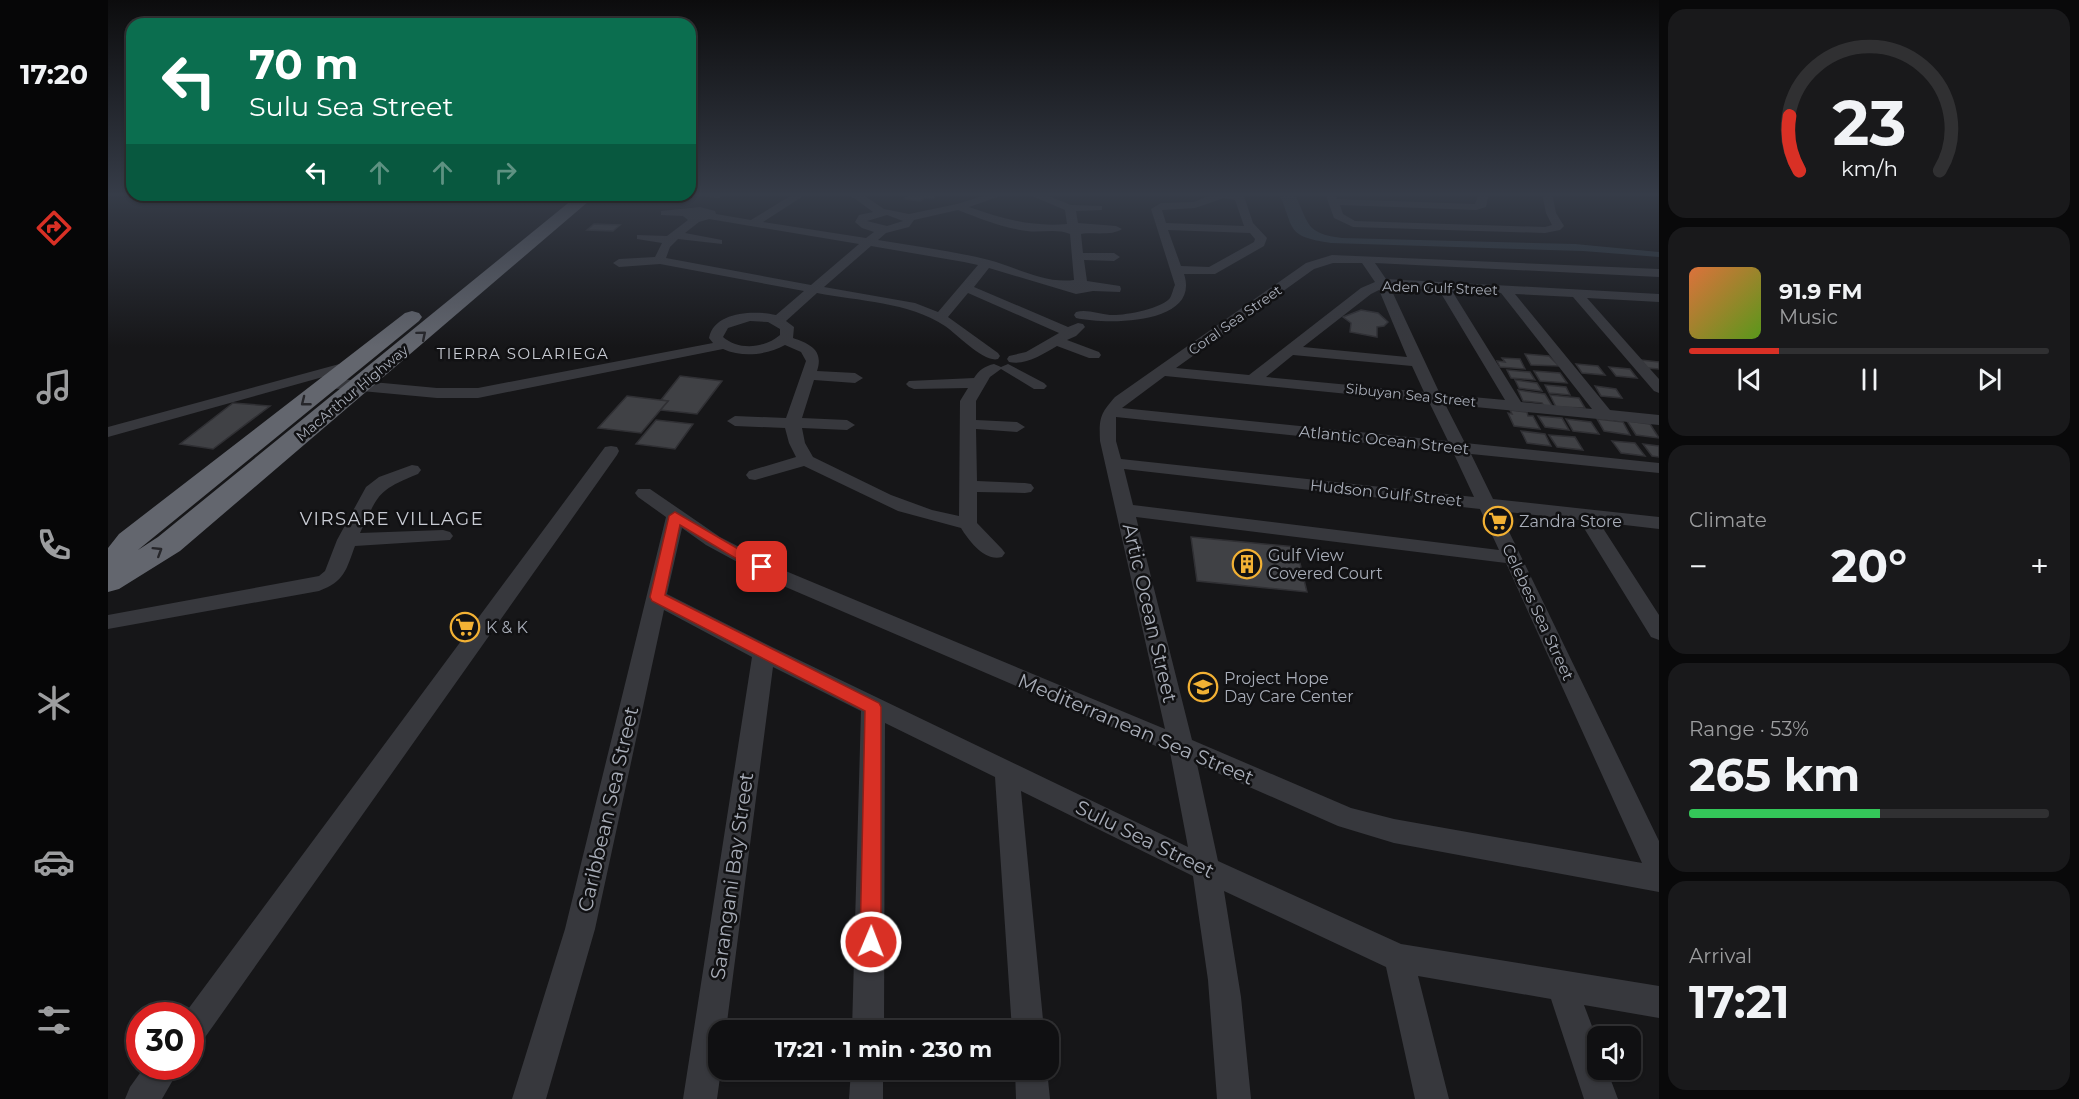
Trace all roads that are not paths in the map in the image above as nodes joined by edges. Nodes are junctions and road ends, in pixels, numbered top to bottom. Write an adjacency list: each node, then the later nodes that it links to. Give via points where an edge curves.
1 (506, 244): 44 (highway, MacArthur Highway)
2 (524, 244): 44 (highway, MacArthur Highway, one-way to 2)
3 (667, 244): 13 (street)
4 (848, 244): 19 (street)
5 (866, 244): 22 (street)
6 (882, 244): 15 (street)
7 (1076, 244): 10 (street)
8 (1168, 244): 16 (street)
9 (1260, 244): 16 (street, via 1211,271)
10 (1078, 256): 11 (street); 21 (street)
11 (1114, 257)
12 (1366, 259): 17 (street, Coral Sea Street); 18 (street, Celebes Sea Street); 42 (street, Coral Sea Street, via 1317,262)
13 (660, 260): 14 (street); 19 (street)
14 (619, 263)
15 (987, 263): 21 (street, via 1040,281); 23 (street)
16 (1176, 270): 30 (street, via 1181,285 1177,299 1168,306 1121,319)
17 (1659, 273)
18 (1382, 283): 20 (street, Aden Gulf Street); 38 (street, Aden Gulf Street, via 1365,291); 40 (street, Celebes Sea Street)
19 (799, 286): 22 (street); 31 (street)
20 (1443, 286): 25 (street, Aden Gulf Street); 52 (street)
21 (1080, 287): 24 (street); 30 (street)
22 (816, 288): 32 (street, via 915,307); 33 (street)
23 (966, 288): 32 (street); 34 (street)
24 (1115, 289)
25 (1505, 290): 26 (street, Aden Gulf Street); 54 (street)
26 (1576, 293): 27 (street, Aden Gulf Street); 50 (street)
27 (1644, 297): 28 (street, Aden Gulf Street); 29 (street)
28 (1659, 298)
29 (1659, 312)
30 (1081, 315): 34 (street, via 1078,327)
31 (762, 317): 33 (street); 36 (street, via 728,322 716,332)
32 (940, 318): 41 (street)
33 (778, 321): 35 (street, via 789,331)
34 (1071, 333): 37 (street)
35 (784, 340): 36 (street, via 750,350); 43 (street, via 804,346 812,355)
36 (720, 341): 44 (street, via 458,394)
37 (1058, 341): 39 (street); 41 (street, via 1031,355)
38 (1288, 350): 40 (street); 46 (street, Aden Gulf Street)
39 (1094, 355)
40 (1417, 362): 51 (street, Celebes Sea Street)
41 (1002, 363): 47 (street, via 984,374); 49 (street)
42 (1162, 371): 46 (street, Sibuyan Sea Street); 53 (street, Coral Sea Street)
43 (808, 375): 45 (street); 57 (street)
44 (351, 377): 61 (street); 82 (highway, MacArthur Highway, one-way to 82, via 129,541); 83 (highway, MacArthur Highway, one-way to 44, via 169,544)
45 (855, 378)
46 (1252, 380): 51 (street, Sibuyan Sea Street)
47 (978, 383): 48 (street); 58 (street, via 968,400)
48 (914, 384)
49 (1039, 386)
50 (1659, 388)
51 (1434, 398): 52 (street, Sibuyan Sea Street); 62 (street, Celebes Sea Street)
52 (1516, 406): 54 (street, Sibuyan Sea Street)
53 (1110, 412): 62 (street, Atlantic Ocean Street); 65 (street, Artic Ocean Street, via 1108,441)
54 (1605, 414): 55 (street, Sibuyan Sea Street)
55 (1659, 420)
56 (735, 421): 57 (street)
57 (792, 423): 59 (street); 64 (street)
58 (967, 424): 60 (street); 69 (street)
59 (847, 425)
60 (1017, 428)
61 (108, 432)
62 (1459, 448): 66 (street, Atlantic Ocean Street); 72 (street, Celebes Sea Street)
63 (611, 451): 97 (street)
64 (806, 460): 68 (street); 76 (street, via 914,511)
65 (1113, 463): 72 (street, Hudson Gulf Street); 73 (street, Artic Ocean Street)
66 (1659, 468)
67 (412, 470): 79 (street, via 372,491)
68 (755, 475)
69 (968, 486): 70 (street); 76 (street)
70 (1024, 488)
71 (644, 493): 75 (street, Mediterranean Sea Street)
72 (1486, 504): 74 (street, Hudson Gulf Street); 81 (street, Celebes Sea Street)
73 (1125, 510): 81 (street); 89 (street, Artic Ocean Street)
74 (1585, 515): 77 (street, Hudson Gulf Street); 86 (street)
75 (675, 516): 84 (street, Caribbean Sea Street); 89 (street, Mediterranean Sea Street, via 781,577)
76 (968, 523): 80 (street)
77 (1659, 523)
78 (443, 536): 79 (street)
79 (347, 540): 85 (street, via 334,574 320,584)
80 (995, 553)
81 (1513, 558): 92 (street, Celebes Sea Street)
82 (108, 569)
83 (108, 582)
84 (657, 597): 87 (street, Sulu Sea Street); 104 (street, Caribbean Sea Street, via 580,929)
85 (108, 622)
86 (1659, 632)
87 (764, 653): 88 (street, Sulu Sea Street); 105 (street, Sarangani Bay Street)
88 (873, 707): 90 (street, Sulu Sea Street); 98 (street)
89 (1181, 746): 91 (street, Artic Ocean Street); 93 (street, Mediterranean Sea Street, via 1318,807 1372,826)
90 (1007, 773): 91 (street, Sulu Sea Street); 99 (street)
91 (1206, 869): 94 (street, Sulu Sea Street); 108 (street, Artic Ocean Street, via 1221,965)
92 (1659, 870)
93 (1659, 879)
94 (1400, 958): 95 (street, Sulu Sea Street); 109 (street)
95 (1562, 986): 96 (street, Sulu Sea Street); 110 (street)
96 (1659, 1002)
97 (204, 1013)
98 (868, 1020)
99 (1027, 1020)
100 (155, 1080): 103 (street)
101 (867, 1080): 106 (street)
102 (1032, 1080): 107 (street)
103 (142, 1099)
104 (529, 1099)
105 (700, 1099)
106 (866, 1099)
107 (1033, 1099)
108 (1234, 1099)
109 (1432, 1099)
110 (1601, 1099)

